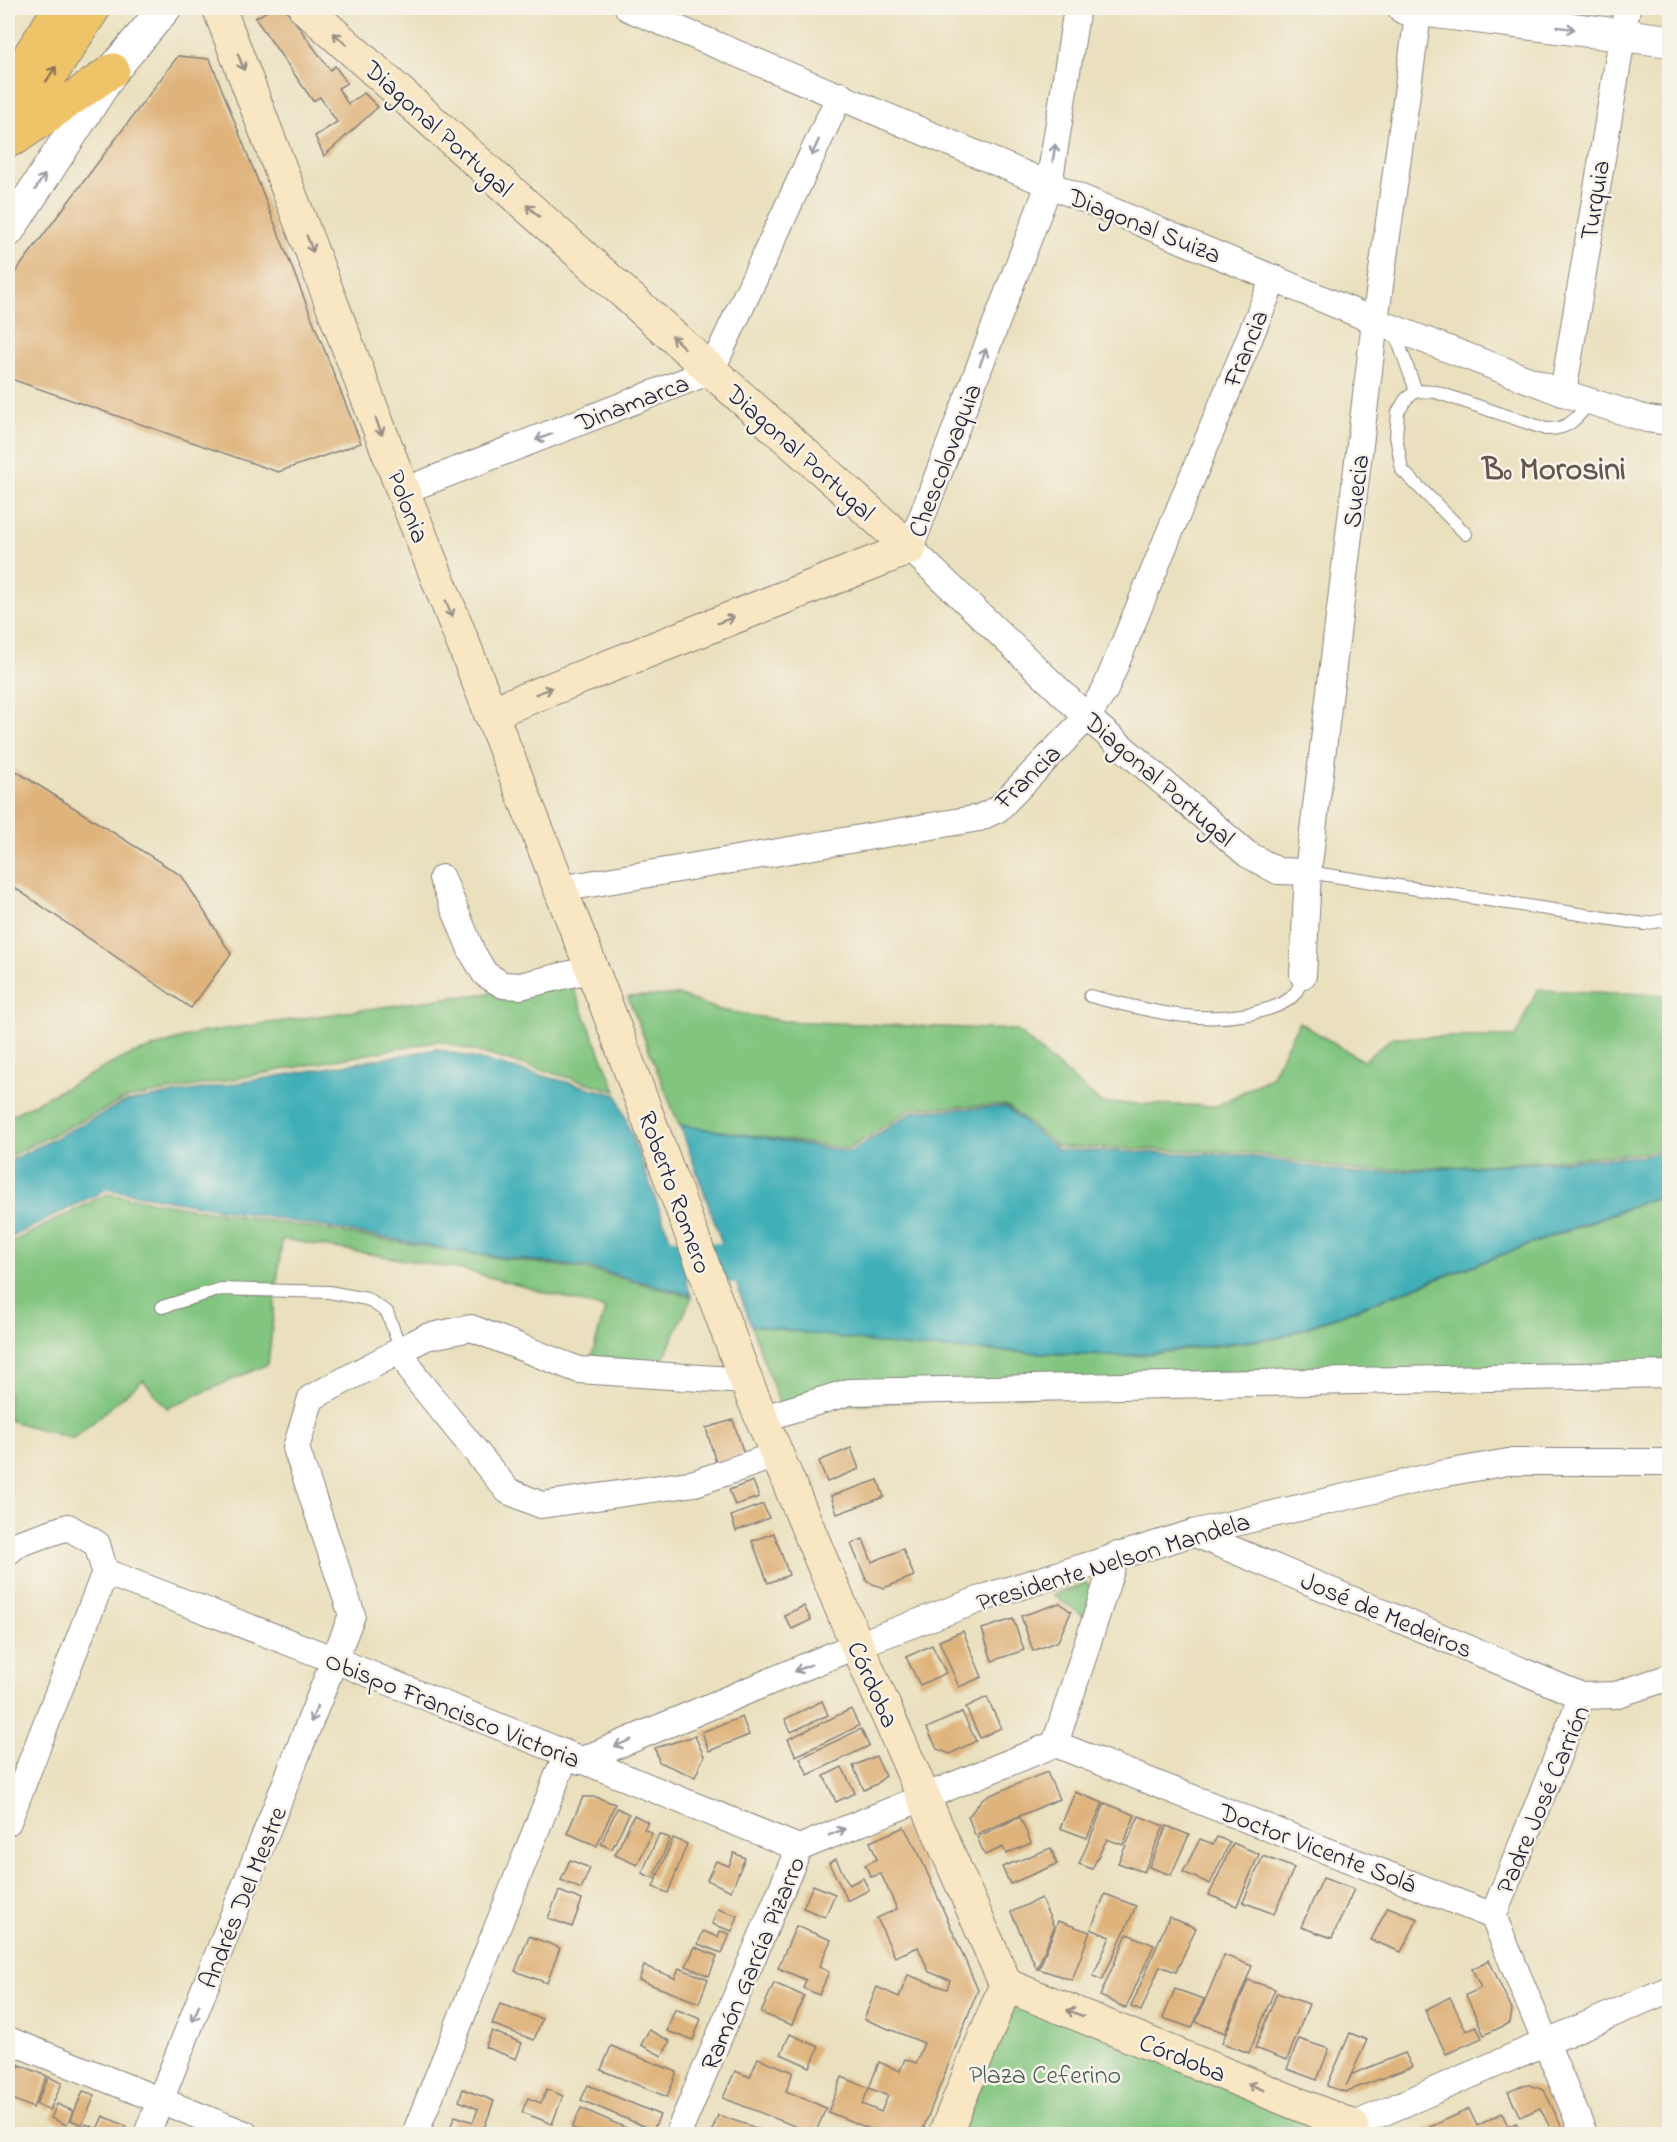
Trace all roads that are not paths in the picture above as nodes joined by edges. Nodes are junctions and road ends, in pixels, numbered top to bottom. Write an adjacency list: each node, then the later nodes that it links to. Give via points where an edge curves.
1 (60, 8): 12 (highway)
2 (94, 8): 14 (highway, one-way to 2)
3 (165, 8): 11 (street)
4 (219, 8): 24 (main road, Polonia, one-way to 24)
5 (305, 8): 19 (main road, Diagonal Portugal, one-way to 5)
6 (628, 8): 13 (street, Diagonal Suiza)
7 (1077, 8): 15 (street, Chescolovaquia, one-way to 7)
8 (1414, 8): 9 (street, one-way to 9); 18 (street, Suecia)
9 (1624, 21): 10 (street); 21 (street, Turquia)
10 (1670, 41)
11 (113, 70): 14 (highway); 16 (street, one-way to 11)
12 (8, 89)
13 (840, 95): 15 (street, Diagonal Suiza); 19 (street, Dinamarca, one-way to 19)
14 (8, 142)
15 (1049, 185): 17 (street, Diagonal Suiza); 26 (street, Chescolovaquia, one-way to 15)
16 (8, 231)
17 (1274, 278): 18 (street, Diagonal Suiza); 28 (street, Francia, via 1105,690)
18 (1384, 325): 20 (lane); 21 (street, Diagonal Suiza); 29 (street, Suecia)
19 (711, 371): 24 (street, Dinamarca, one-way to 24); 26 (main road, Diagonal Portugal)
20 (1416, 391): 22 (lane, via 1436,392 1546,429 1560,430 1572,423); 25 (lane, via 1398,412 1396,436 1402,470)
21 (1563, 393): 22 (street, Diagonal Suiza)
22 (1590, 402): 23 (street, Diagonal Suiza)
23 (1670, 422)
24 (404, 491): 27 (main road, Polonia, one-way to 27)
25 (1466, 534)
26 (909, 548): 27 (main road, Chescolovaquia, one-way to 26); 28 (street, Diagonal Portugal)
27 (490, 713): 31 (main road, Polonia)
28 (1087, 717): 29 (street, Diagonal Portugal, via 1247,854 1278,871); 31 (street, Francia, via 998,809 979,818)
29 (1308, 872): 32 (lane, via 1644,924); 34 (street, Suecia)
30 (442, 878): 33 (street, via 485,974 504,985 520,986)
31 (560, 889): 33 (main road, Polonia)
32 (1670, 919)
33 (592, 969): 36 (main road, Polonia)
34 (1303, 975): 35 (lane, via 1295,994 1280,1005 1214,1019 1152,1011)
35 (1090, 996)
36 (605, 1002): 40 (main road, Roberto Romero)
37 (162, 1307): 38 (lane, via 221,1289 329,1292 367,1299 387,1312)
38 (401, 1350): 40 (street, via 426,1337 471,1328 579,1370); 42 (street, via 415,1377 508,1491 541,1505 695,1483); 49 (street, Andrés Del Mestre, via 311,1398 296,1448 352,1615)
39 (1670, 1374): 41 (street, via 849,1392)
40 (746, 1382): 41 (main road, Córdoba)
41 (761, 1419): 42 (main road, Córdoba)
42 (776, 1455): 48 (main road, Córdoba)
43 (1670, 1462): 44 (street, Presidente Nelson Mandela, via 1508,1462)
44 (1193, 1533): 46 (street, Presidente Nelson Mandela); 51 (street, José de Medeiros)
45 (8, 1552): 47 (street, via 68,1527 97,1544)
46 (1116, 1555): 48 (street, Presidente Nelson Mandela); 52 (street)
47 (105, 1572): 49 (street, Obispo Francisco Victoria); 55 (street)
48 (857, 1645): 53 (street, Presidente Nelson Mandela, one-way to 53); 54 (main road, Córdoba)
49 (335, 1660): 53 (street, Obispo Francisco Victoria); 62 (street, Andrés Del Mestre, one-way to 62)
50 (1670, 1677): 51 (street, Padre José Carrión, via 1615,1695)
51 (1582, 1696): 57 (street, Padre José Carrión)
52 (1055, 1744): 54 (street); 57 (street, Doctor Vicente Solá)
53 (573, 1758): 56 (street, Obispo Francisco Victoria); 66 (street)
54 (923, 1797): 56 (street, Ramón García Pizarro, one-way to 54); 58 (main road, Córdoba)
55 (8, 1822)
56 (800, 1848): 67 (street, Ramón García Pizarro)
57 (1493, 1916): 61 (street)
58 (1006, 1985): 63 (main road, Córdoba, one-way to 58); 68 (main road)
59 (1670, 1989): 61 (street)
60 (8, 2040): 62 (street)
61 (1546, 2042): 63 (street); 69 (street)
62 (161, 2100): 64 (street, Andrés Del Mestre); 65 (street)
63 (1351, 2130)
64 (147, 2134)
65 (245, 2134)
66 (415, 2134)
67 (678, 2134)
68 (945, 2134)
69 (1584, 2134)

